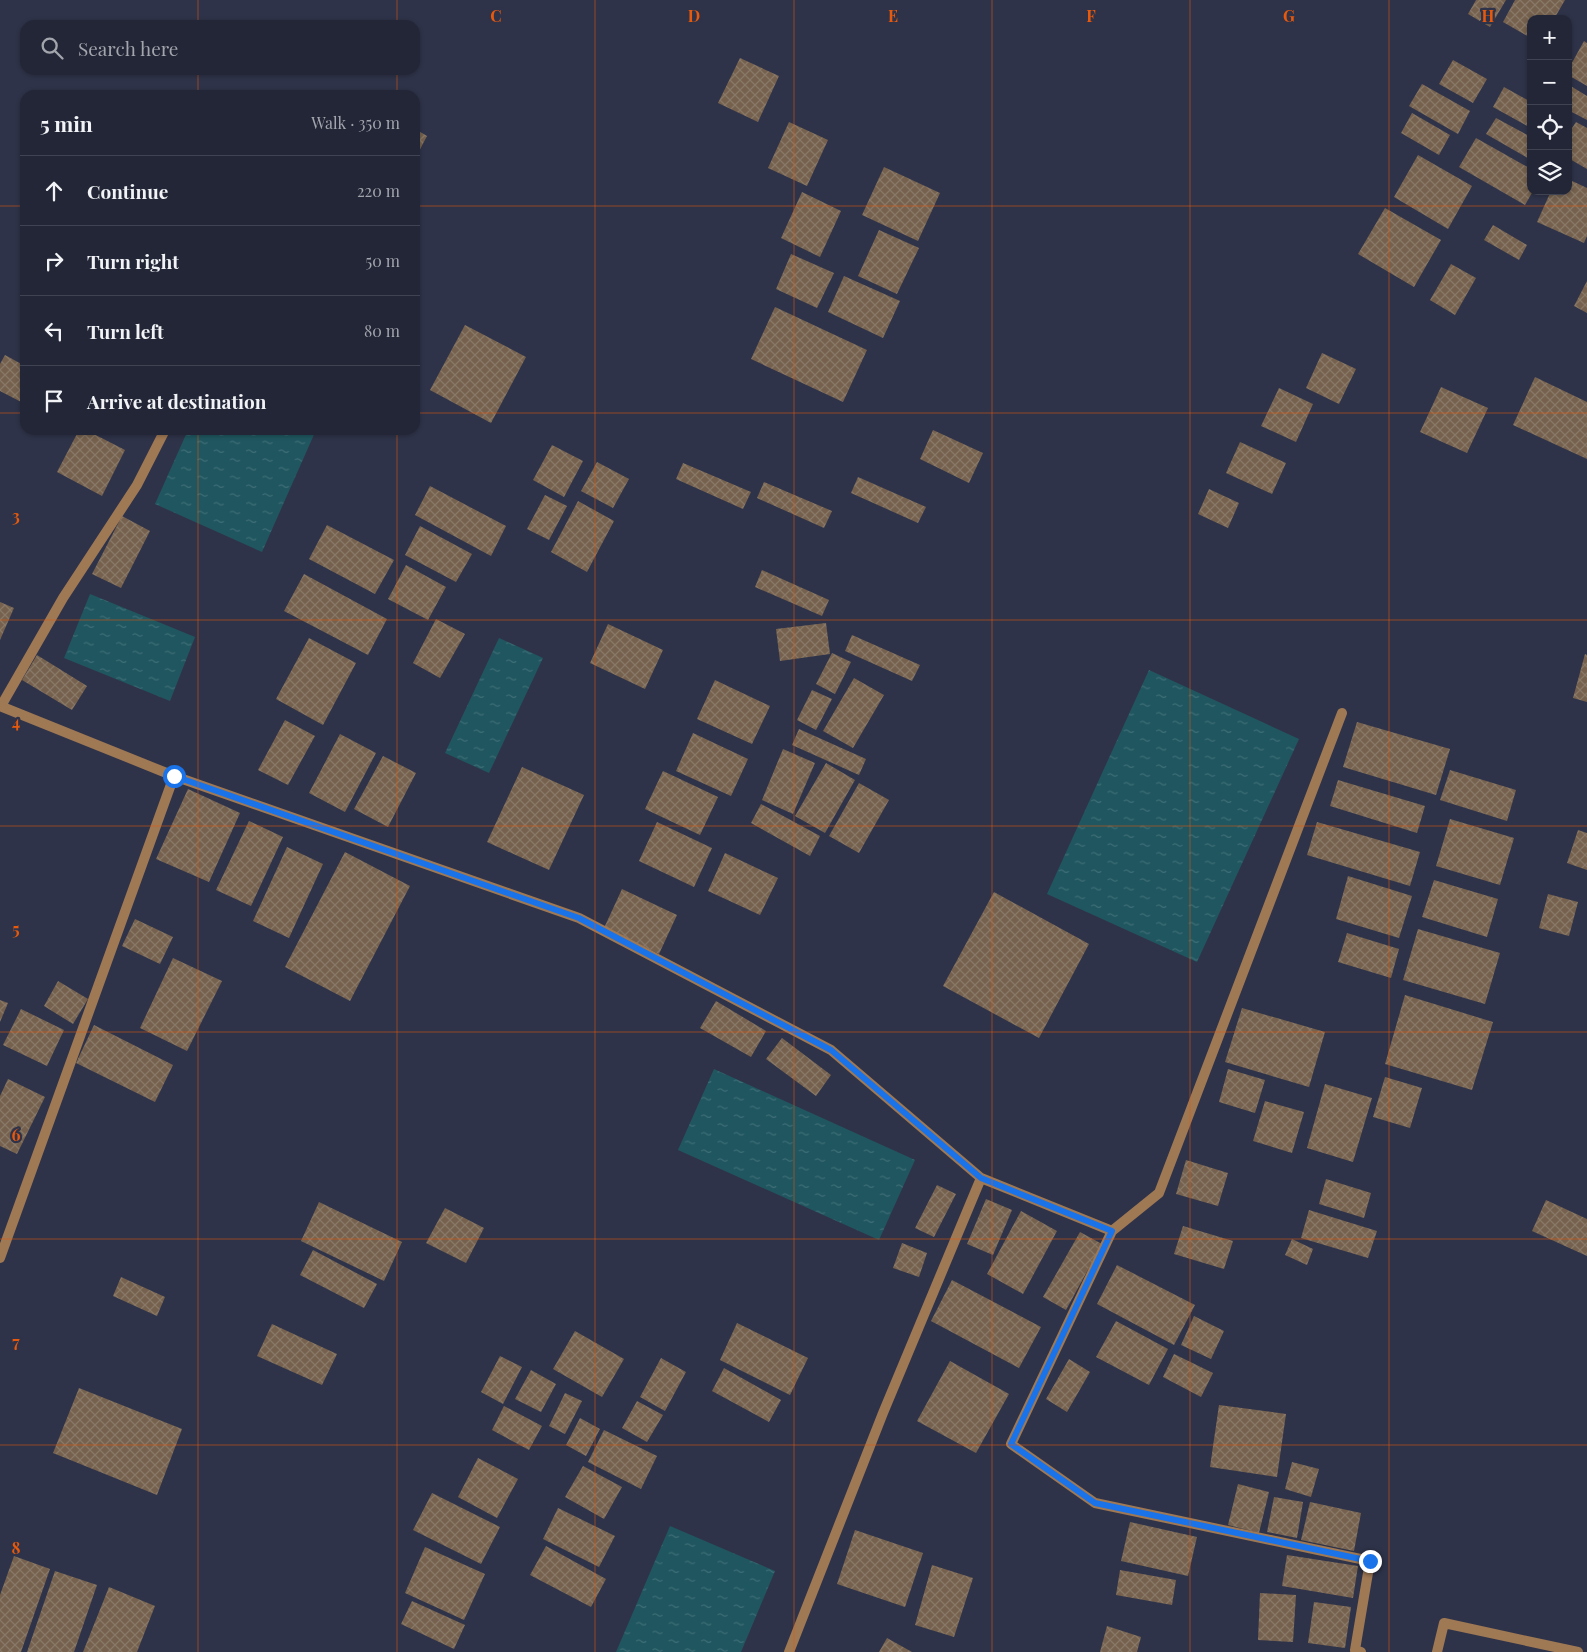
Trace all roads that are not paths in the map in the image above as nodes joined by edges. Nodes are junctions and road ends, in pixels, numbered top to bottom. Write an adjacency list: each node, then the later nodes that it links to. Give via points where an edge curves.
1 (162, 435): 2 (street, via 137,484 63,598)
2 (1, 706): 4 (street)
3 (1342, 713): 6 (street, via 1159,1193)
4 (174, 776): 5 (street, via 579,918 831,1050); 7 (street)
5 (981, 1178): 6 (street); 8 (street, via 883,1413)
6 (1112, 1231): 9 (street, via 1011,1444 1095,1503 1370,1561 1355,1650)
7 (0, 1258)
8 (789, 1652)
9 (1361, 1652)
10 (1436, 1652): 11 (street, via 1444,1623)
11 (1578, 1652)

